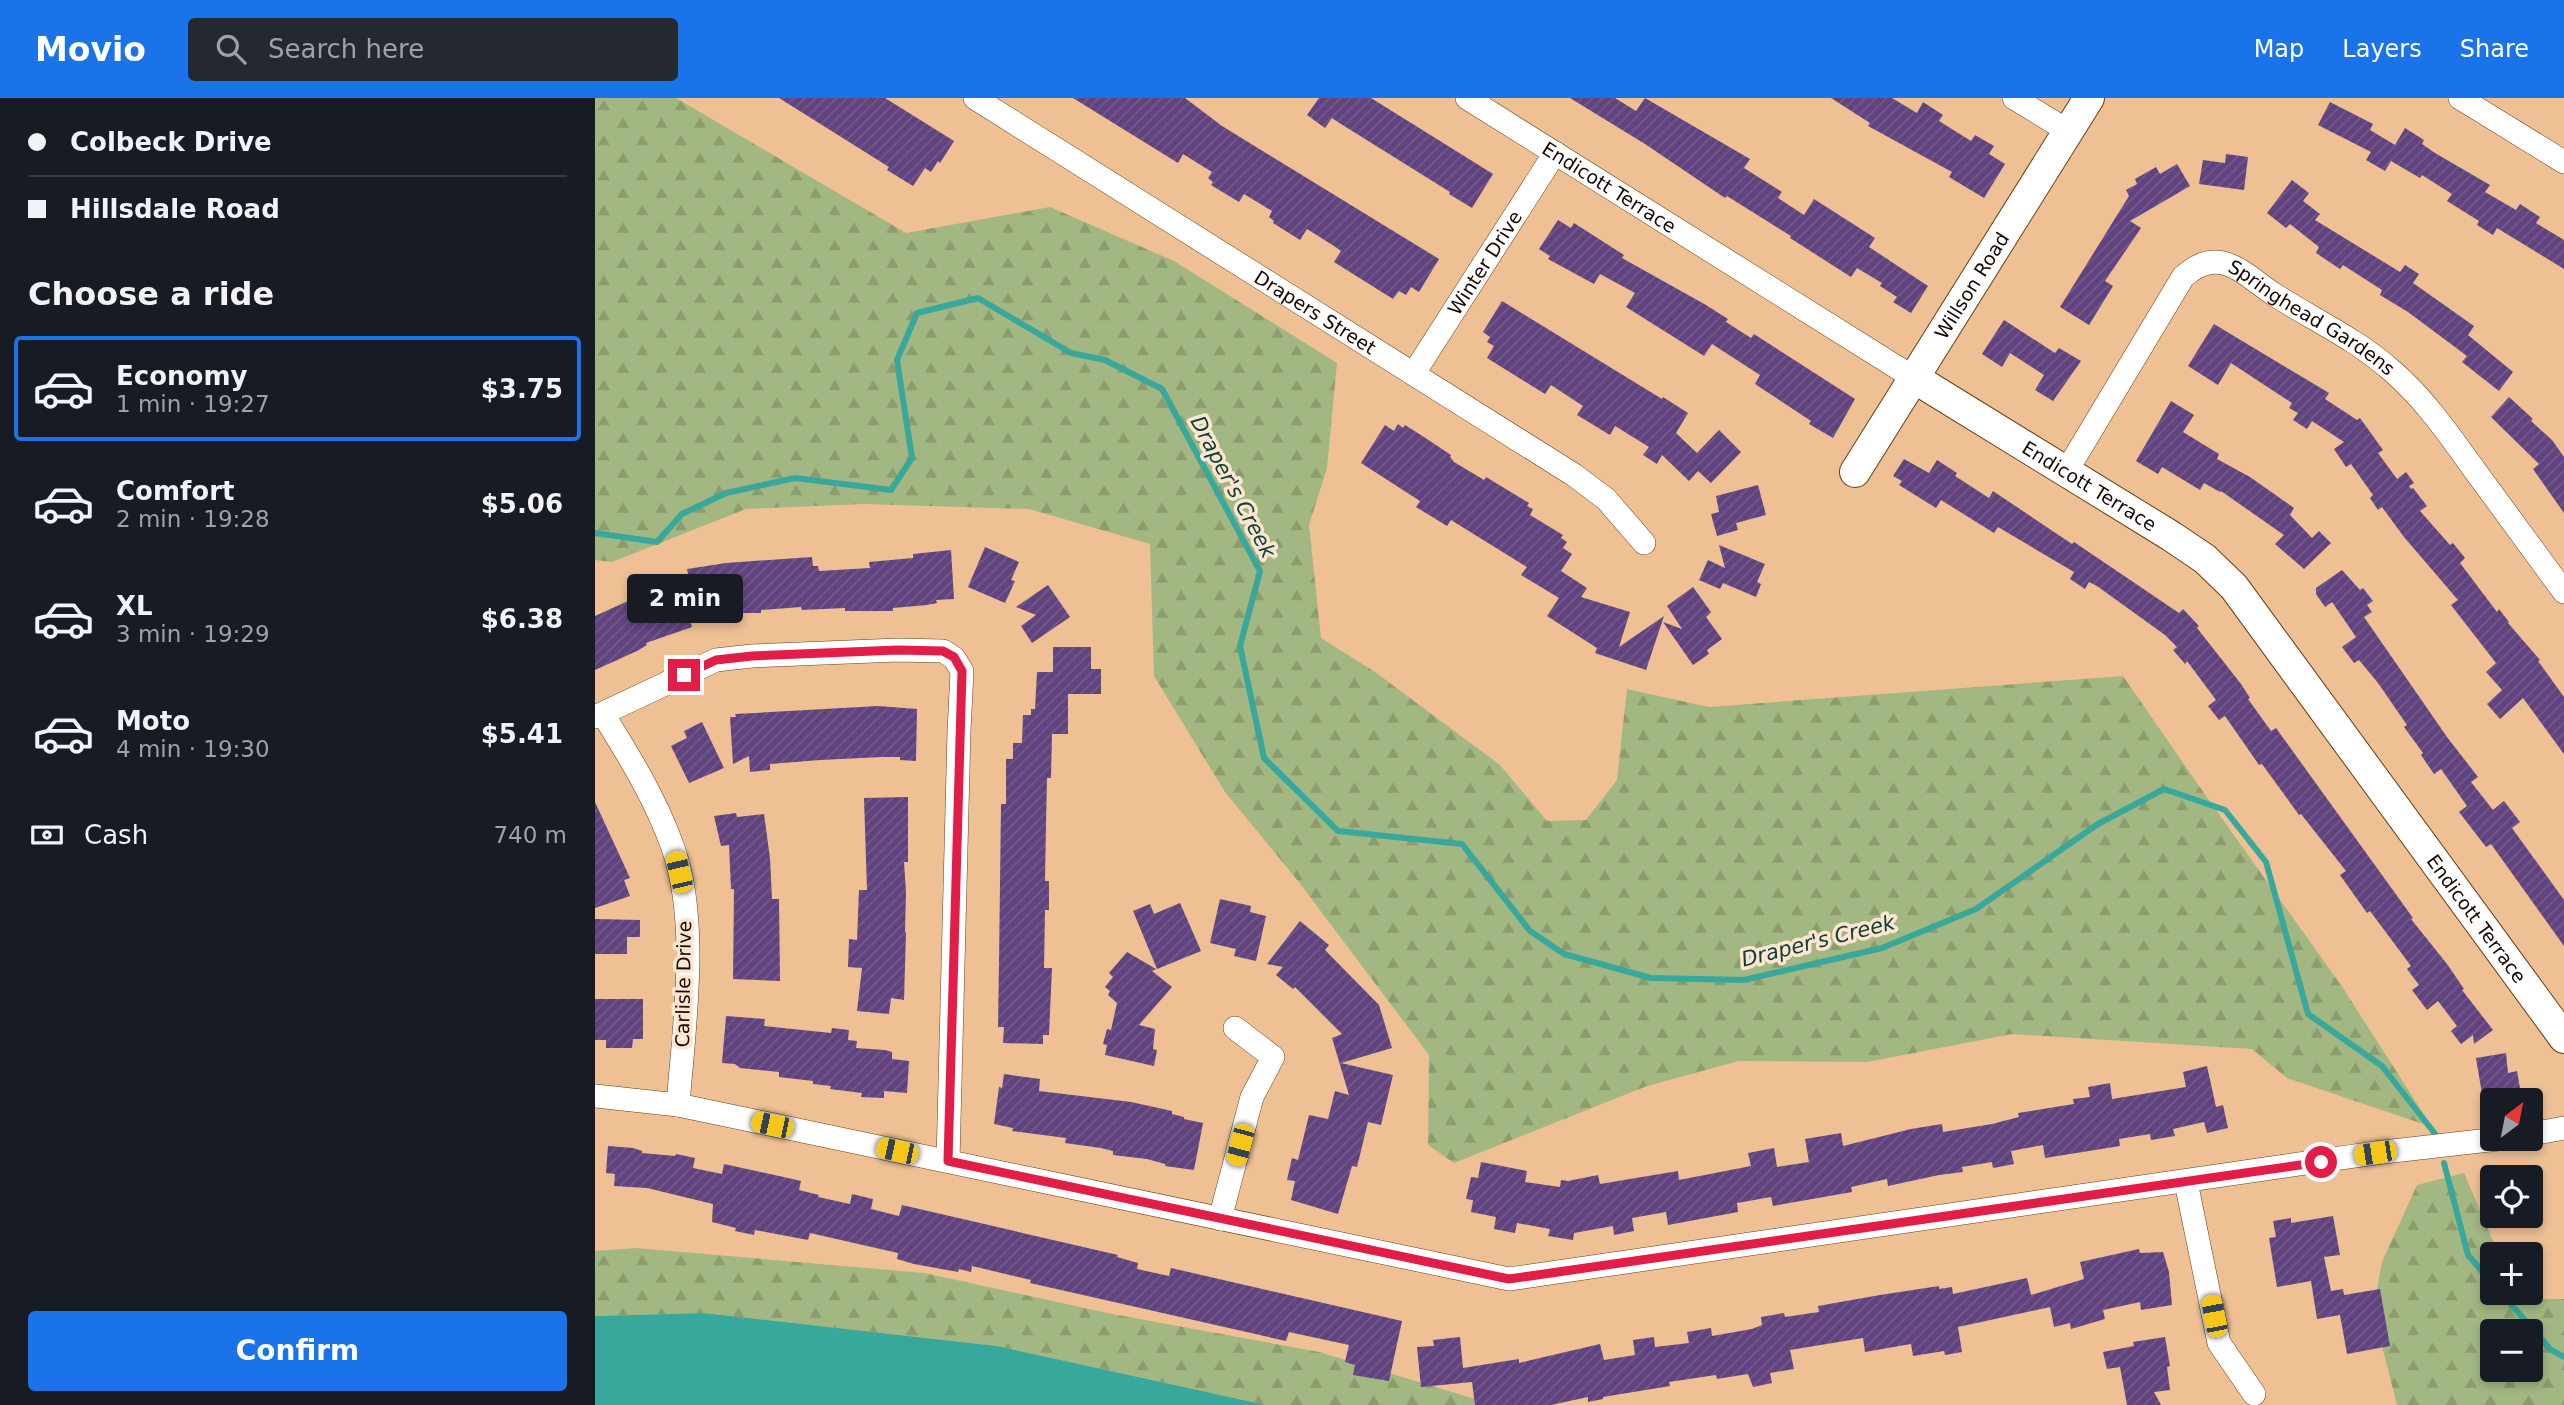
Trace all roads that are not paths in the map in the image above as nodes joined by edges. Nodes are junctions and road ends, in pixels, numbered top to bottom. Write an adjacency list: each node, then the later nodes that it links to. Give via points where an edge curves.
1 (975, 98): 9 (street, Drapers Street)
2 (1467, 98): 7 (street, Endicott Terrace)
3 (2014, 98): 6 (street)
4 (2089, 98): 6 (street, Willson Road)
5 (2460, 98): 8 (street)
6 (2068, 131): 10 (street, Willson Road)
7 (1555, 153): 9 (street, Winter Drive); 10 (street, Endicott Terrace)
8 (2564, 162)
9 (1414, 373): 13 (street, Drapers Street, via 1574,475 1606,499)
10 (1914, 378): 11 (street, Willson Road); 12 (street, Endicott Terrace)
11 (1855, 472)
12 (2066, 472): 14 (street, Springhead Gardens, via 2183,277 2209,263 2232,265 2392,370 2422,400); 17 (street, Endicott Terrace, via 2204,559 2234,586)
13 (1644, 543)
14 (2564, 592)
15 (599, 715): 19 (street, Carlisle Drive, via 645,783 673,847 685,897 688,969); 23 (street, via 716,660 898,650 943,651 954,657 962,671 962,694)
16 (1235, 1028): 25 (street, via 1273,1057 1252,1097)
17 (2564, 1038)
18 (595, 1096): 19 (street)
19 (678, 1105): 23 (street)
20 (2564, 1128): 21 (street)
21 (2543, 1132)
22 (2480, 1141): 24 (street)
23 (948, 1161): 25 (street)
24 (2186, 1182): 25 (street, via 1509,1279); 26 (street, via 2219,1343)
25 (1220, 1219)
26 (2254, 1394)

